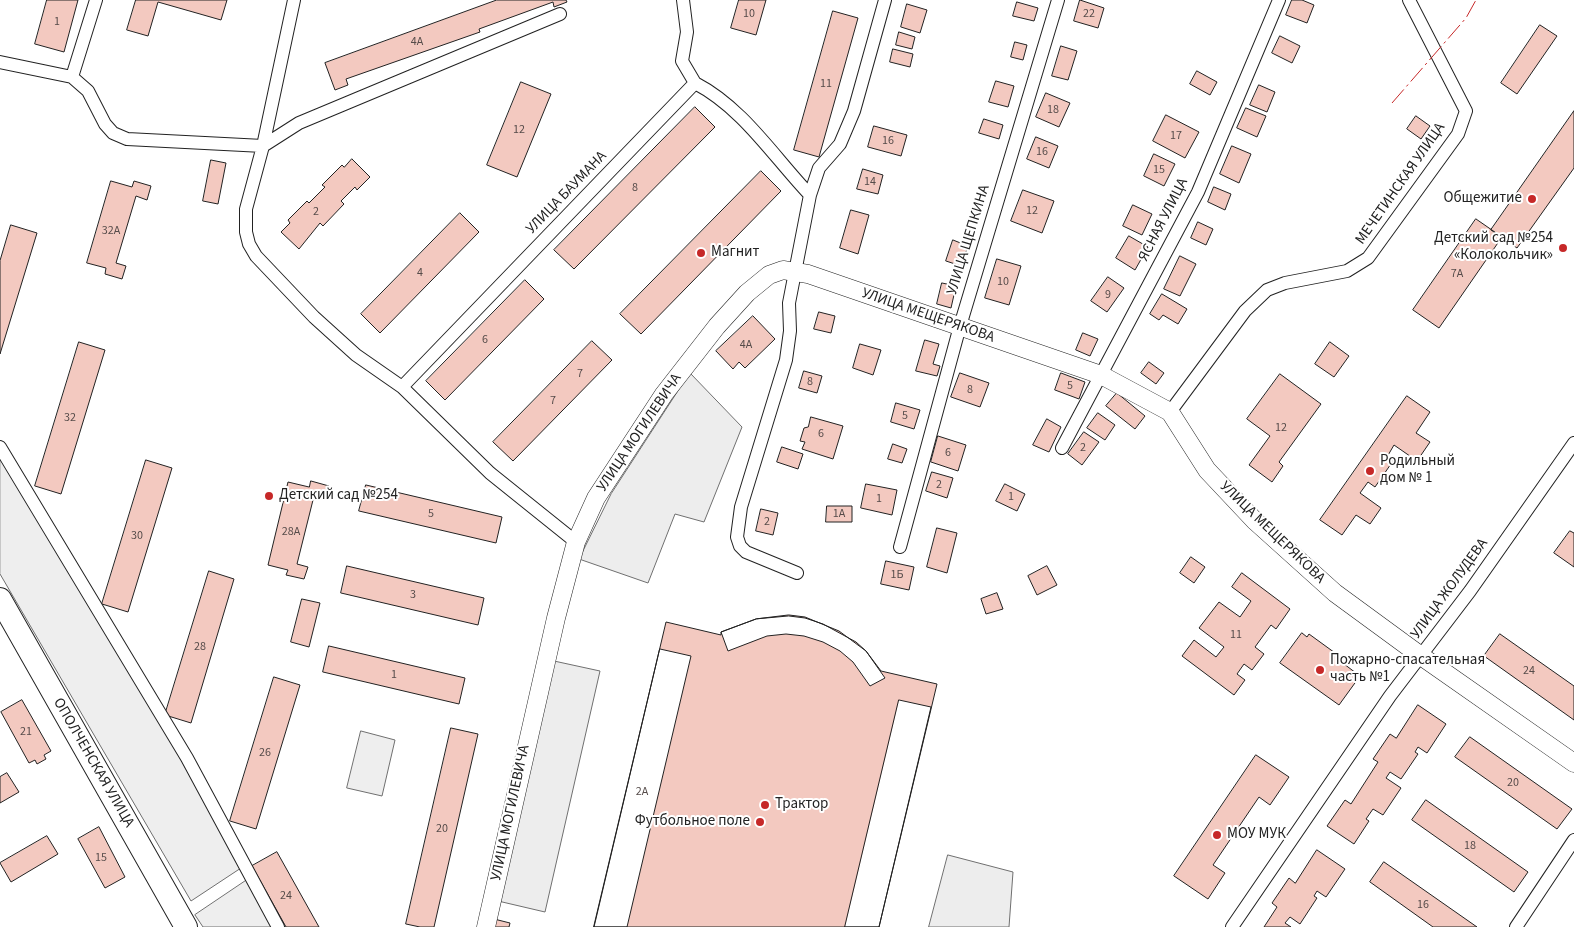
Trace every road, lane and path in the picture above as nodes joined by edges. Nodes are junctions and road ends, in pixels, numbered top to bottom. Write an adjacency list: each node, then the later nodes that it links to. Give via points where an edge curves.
1 (96, 0): 10 (street)
2 (294, 0): 12 (street)
3 (683, 0): 11 (street, via 687,32 682,61)
4 (885, 0): 13 (street, via 854,111 840,144 819,168)
5 (1058, 0): 15 (street, УЛИЦА ЩЕПКИНА)
6 (1279, 0): 16 (street, ЯСНАЯ УЛИЦА, via 1198,192)
7 (1409, 0): 18 (street, МЕЧЕТИНСКАЯ УЛИЦА, via 1466,111 1458,134 1368,258 1347,271 1284,283 1267,290 1245,311)
8 (560, 14): 12 (street, via 299,123)
9 (0, 62): 10 (street)
10 (72, 77): 12 (street, via 88,91 113,134 127,139)
11 (695, 83): 13 (street, via 714,93 735,111); 17 (street, УЛИЦА БАУМАНА)
12 (263, 146): 17 (street, via 246,209 249,244 256,256 314,317 356,355)
13 (810, 195): 14 (street)
14 (796, 271): 15 (street, УЛИЦА МЕЩЕРЯКОВА); 22 (street, УЛИЦА МОГИЛЕВИЧА, via 784,270 769,275 747,293 717,326 664,394 620,460 596,498); 24 (street, via 789,303 786,360 741,507 737,537 746,552)
15 (960, 326): 16 (street, УЛИЦА МЕЩЕРЯКОВА); 23 (street, УЛИЦА ЩЕПКИНА)
16 (1101, 375): 18 (street, УЛИЦА МЕЩЕРЯКОВА); 21 (street, ЯСНАЯ УЛИЦА)
17 (402, 387): 22 (street, via 490,473)
18 (1170, 412): 26 (street, УЛИЦА МЕЩЕРЯКОВА, via 1207,470 1255,521 1335,593)
19 (1574, 443): 26 (street, УЛИЦА ЖОЛУДЕВА)
20 (0, 448): 30 (street, via 187,758)
21 (1062, 448)
22 (576, 542): 31 (street, УЛИЦА МОГИЛЕВИЧА, via 532,716)
23 (900, 548)
24 (797, 573)
25 (0, 599): 29 (highway, ОПОЛЧЕНСКАЯ УЛИЦА)
26 (1421, 656): 27 (street, УЛИЦА МЕЩЕРЯКОВА); 32 (street, УЛИЦА ЖОЛУДЕВА, via 1381,708)
27 (1574, 762)
28 (1574, 840): 33 (street)
29 (186, 927)
30 (278, 927)
31 (486, 927)
32 (1232, 927)
33 (1516, 927)

